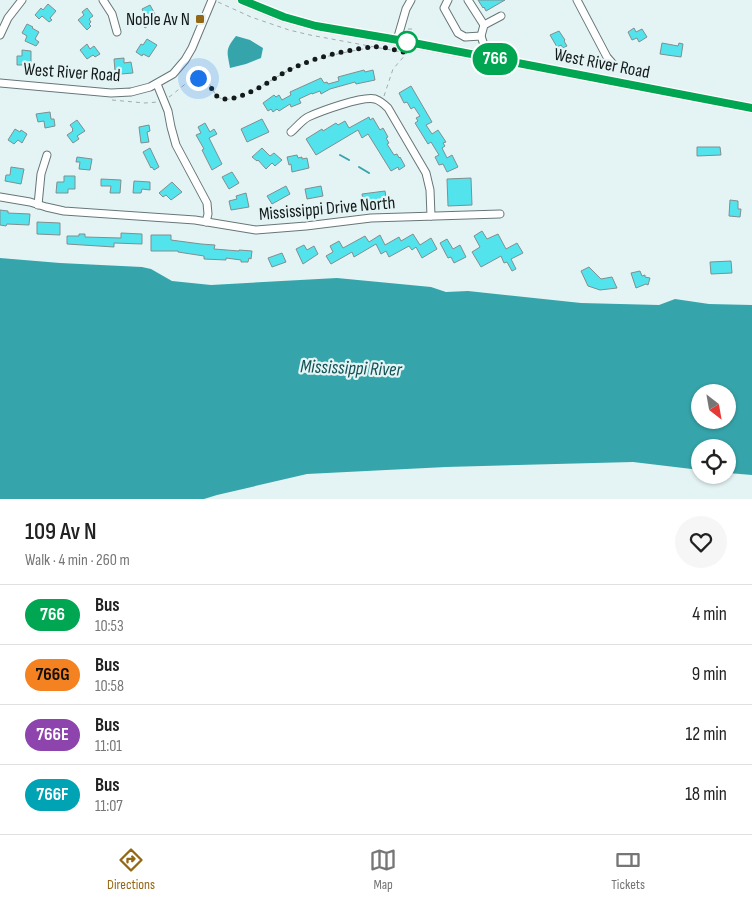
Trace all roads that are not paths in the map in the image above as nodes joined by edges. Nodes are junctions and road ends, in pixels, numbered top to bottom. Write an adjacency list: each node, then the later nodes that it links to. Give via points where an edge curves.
1 (22, 0): 12 (street, via 8,18)
2 (103, 0): 11 (street, via 112,14)
3 (212, 0): 18 (street, West River Road, via 185,60 173,74)
4 (242, 0): 14 (main road, West River Road, via 284,17 324,28)
5 (411, 0): 14 (street)
6 (448, 0): 13 (street, via 444,8 458,33 465,37)
7 (468, 0): 10 (street)
8 (578, 0): 16 (street)
9 (501, 16): 10 (street)
10 (484, 25): 13 (street)
11 (117, 32)
12 (0, 36)
13 (481, 36): 15 (street)
14 (398, 40): 15 (main road, West River Road)
15 (483, 57): 19 (main road, West River Road)
16 (613, 64)
17 (0, 83): 18 (street, West River Road, via 111,93 138,91)
18 (157, 84): 26 (street, via 176,145 207,203)
19 (752, 108)
20 (291, 132): 25 (street, via 307,118 337,106 374,99 382,102 426,173)
21 (47, 155): 23 (street, via 41,174)
22 (0, 197): 23 (street, Mississippi Drive North)
23 (38, 205): 26 (street, Mississippi Drive North, via 64,211)
24 (500, 214): 25 (street, Mississippi Drive North)
25 (431, 216): 26 (street, Mississippi Drive North, via 371,218 256,230)
26 (206, 222)

